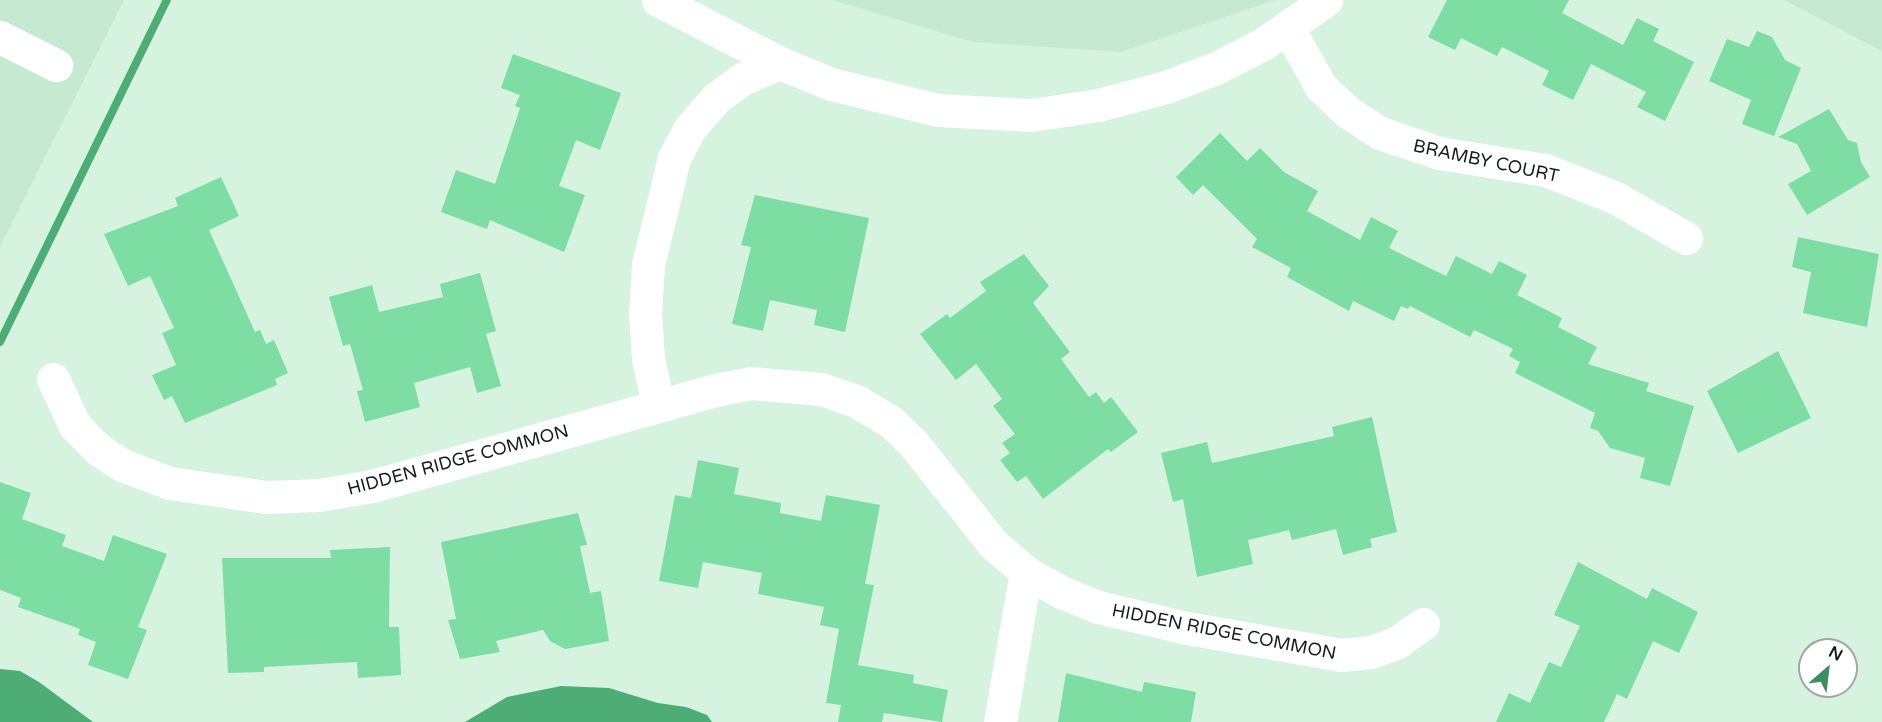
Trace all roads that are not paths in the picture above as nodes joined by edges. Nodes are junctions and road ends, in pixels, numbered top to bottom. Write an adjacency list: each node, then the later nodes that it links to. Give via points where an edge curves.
1 (658, 0): 5 (street)
2 (1326, 0): 3 (street)
3 (1288, 28): 5 (street, via 1216,68 1166,87 1098,105 1031,115 938,110 884,99); 7 (street, BRAMBY COURT, via 1322,87 1349,113 1380,133 1439,153 1545,170 1614,197)
4 (0, 37): 6 (street)
5 (780, 63): 9 (street, via 744,78 716,98 690,128 674,158 648,265 648,359)
6 (56, 65)
7 (1686, 238)
8 (53, 379): 9 (street, HIDDEN RIDGE COMMON, via 75,426 99,450 122,465 180,485 266,497 319,495 372,486)
9 (658, 405): 10 (street, HIDDEN RIDGE COMMON, via 750,383 821,389 858,402 890,421 913,443 993,544)
10 (1026, 572): 11 (street, HIDDEN RIDGE COMMON, via 1098,607 1187,628 1341,655 1396,644); 12 (street)
11 (1424, 624)
12 (1000, 722)

